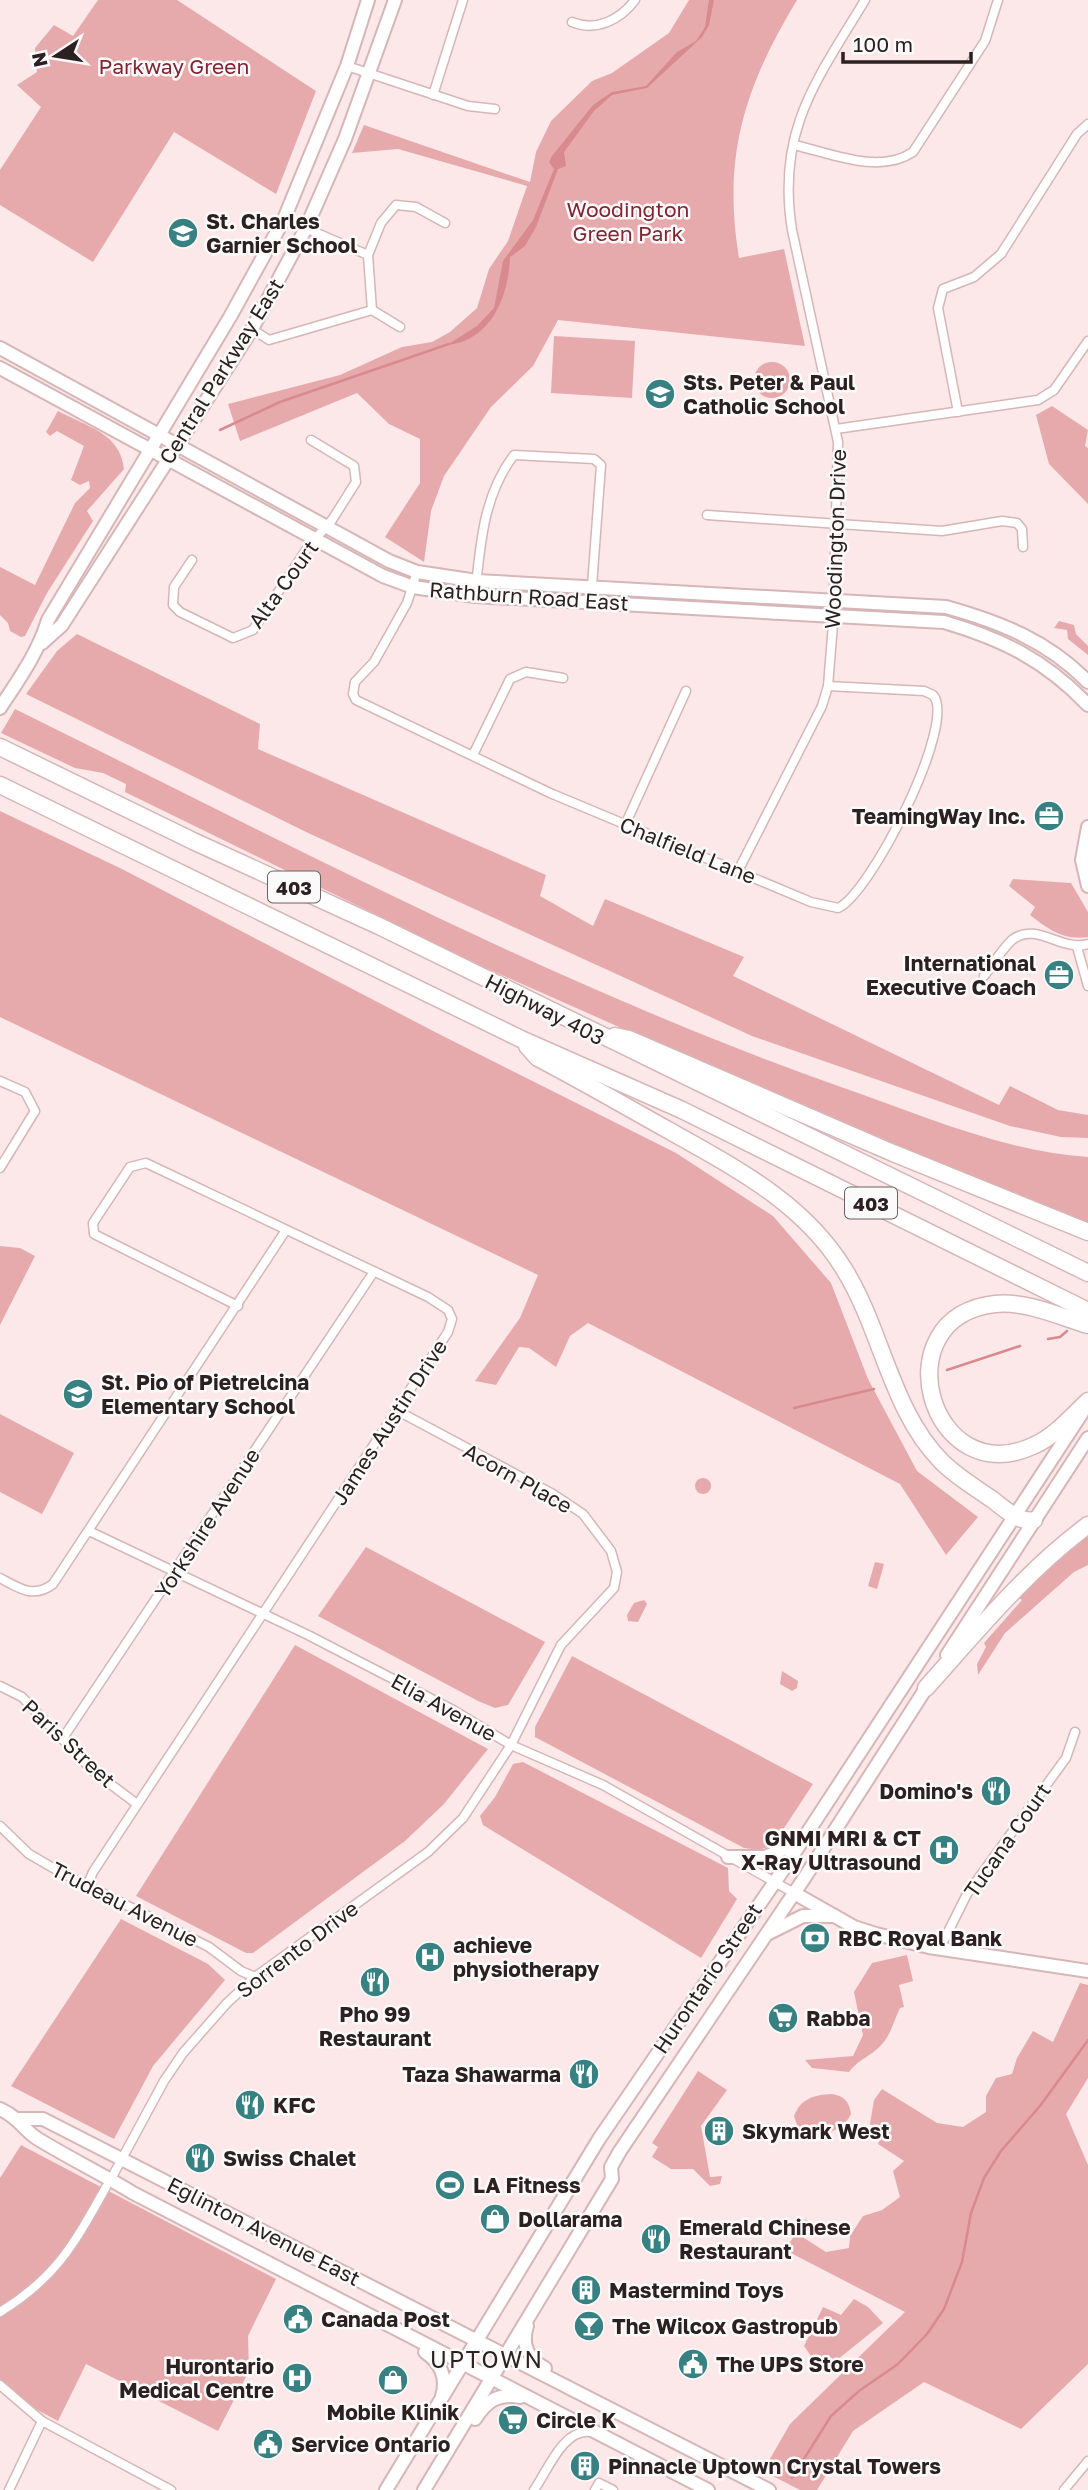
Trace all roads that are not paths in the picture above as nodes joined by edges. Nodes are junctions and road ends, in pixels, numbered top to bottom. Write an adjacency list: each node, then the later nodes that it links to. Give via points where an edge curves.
1 (368, 0): 8 (main road, Central Parkway East)
2 (395, 0): 9 (main road, Central Parkway East)
3 (463, 0): 10 (street)
4 (635, 0): 7 (street, via 600,25 584,27)
5 (865, 0): 13 (street, Woodington Drive, via 820,70)
6 (998, 0): 13 (street, via 985,41 914,152 901,160 876,163)
7 (572, 22)
8 (347, 66): 9 (street); 14 (main road, Central Parkway East)
9 (368, 74): 10 (street); 16 (main road, Central Parkway East)
10 (433, 95): 11 (street)
11 (495, 109)
12 (1088, 124): 24 (street, via 1077,134 1001,254 974,277 943,289 939,296)
13 (794, 145): 25 (street, Woodington Drive, via 790,221)
14 (284, 219): 16 (street); 26 (main road, Central Parkway East)
15 (445, 223): 17 (street, via 416,207 396,205 381,223)
16 (306, 228): 17 (street); 20 (main road, Central Parkway East)
17 (368, 255): 18 (street)
18 (372, 310): 19 (street); 20 (street, via 269,340)
19 (400, 327)
20 (252, 329): 28 (main road, Central Parkway East)
21 (1088, 341): 24 (street, via 1054,390 1038,400)
22 (0, 348): 26 (main road, Rathburn Road East)
23 (0, 368): 29 (main road, Rathburn Road East)
24 (958, 412): 25 (street)
25 (836, 429): 32 (street, Woodington Drive)
26 (157, 435): 28 (main road, Rathburn Road East); 29 (main road, Central Parkway East)
27 (312, 440): 33 (street, Alta Court, via 355,466 356,482)
28 (175, 445): 30 (main road, Central Parkway East); 33 (main road, Rathburn Road East)
29 (149, 449): 30 (main road, Rathburn Road East); 44 (main road, Central Parkway East, via 48,620)
30 (166, 459): 34 (main road, Rathburn Road East); 44 (main road, Central Parkway East, via 62,625)
31 (707, 515): 32 (street)
32 (835, 525): 35 (street, via 942,531 1002,521 1017,523 1022,529); 42 (street, Woodington Drive)
33 (325, 527): 34 (street, Alta Court); 37 (main road, Rathburn Road East)
34 (314, 540): 36 (street, Alta Court, via 253,630 233,638 173,605 174,587); 40 (main road, Rathburn Road East)
35 (1023, 547)
36 (192, 560)
37 (416, 572): 38 (main road, Rathburn Road East); 40 (street, Chalfield Lane)
38 (477, 581): 39 (main road, Rathburn Road East); 39 (street, via 485,516 503,469 514,456 524,455 594,459 601,466); 41 (street)
39 (593, 586): 42 (main road, Rathburn Road East)
40 (413, 587): 41 (main road, Rathburn Road East); 52 (street, Chalfield Lane, via 374,662 355,682 353,694 361,704)
41 (475, 596): 43 (main road, Rathburn Road East)
42 (834, 598): 43 (street, Woodington Drive); 46 (main road, Rathburn Road East, via 946,607 998,622 1042,644)
43 (834, 614): 47 (street, Woodington Drive); 49 (main road, Rathburn Road East, via 921,618 991,635 1070,686)
44 (41, 643): 50 (main road, Central Parkway East)
45 (563, 678): 52 (street, via 526,672 510,678)
46 (1088, 682)
47 (828, 686): 56 (street, Woodington Drive); 56 (street, Chalfield Lane, via 924,691 938,699 934,736 911,800 883,852 844,905 828,908)
48 (687, 691): 54 (street)
49 (1088, 705)
50 (0, 708)
51 (0, 747): 62 (highway, Highway 403 / 403, via 379,926)
52 (473, 755): 54 (street, Chalfield Lane)
53 (0, 785): 63 (highway, Highway 403 / 403)
54 (625, 825): 56 (street, Chalfield Lane)
55 (1088, 827): 57 (main road, via 1082,860)
56 (738, 871)
57 (1088, 886)
58 (1088, 944): 59 (street)
59 (1077, 947): 60 (street, via 1025,934 1011,941); 61 (street)
60 (984, 976)
61 (1088, 986)
62 (586, 1030): 67 (highway, via 629,1039); 69 (highway, Highway 403 / 403)
63 (521, 1039): 71 (highway, Highway 403 / 403, via 682,1110); 76 (highway, via 538,1058 750,1177 792,1207 845,1270 925,1442 952,1471)
64 (0, 1081): 65 (street, via 25,1092 35,1111)
65 (0, 1168)
66 (286, 1230): 68 (street, James Austin Drive); 70 (street); 70 (street, James Austin Drive, via 146,1163 130,1167 93,1223 100,1239)
67 (1088, 1232)
68 (373, 1273): 74 (street, James Austin Drive, via 428,1297 448,1310 452,1319); 80 (street, Yorkshire Avenue)
69 (1088, 1273)
70 (238, 1306): 79 (street)
71 (1088, 1311)
72 (1088, 1325): 73 (highway, via 1023,1306 980,1307 958,1318 942,1335 932,1352 928,1376 932,1404 943,1424 961,1440 991,1452 1013,1452 1037,1444)
73 (1088, 1403): 76 (main road, Hurontario Street)
74 (396, 1410): 82 (street, James Austin Drive); 87 (street, Acorn Place, via 572,1505 600,1534 615,1562 614,1588 561,1644)
75 (1088, 1438): 77 (main road, Hurontario Street)
76 (1016, 1516): 77 (highway); 90 (main road, Hurontario Street)
77 (1034, 1520): 84 (main road, Hurontario Street)
78 (1088, 1525): 84 (highway, via 1049,1555)
79 (89, 1531): 80 (street, Elia Avenue); 81 (street, via 46,1589 30,1592)
80 (174, 1572): 82 (street, Elia Avenue); 86 (street, Yorkshire Avenue)
81 (0, 1578)
82 (261, 1614): 87 (street, Elia Avenue, via 453,1710); 88 (street, James Austin Drive)
83 (0, 1686): 86 (street, Paris Street, via 22,1698)
84 (926, 1689): 94 (main road, Hurontario Street)
85 (1075, 1732): 97 (street, Tucana Court, via 1066,1758 967,1894)
86 (63, 1738): 88 (street, Paris Street, via 93,1771)
87 (511, 1745): 91 (street, Elia Avenue, via 603,1786); 99 (street, Sorrento Drive, via 472,1807 444,1838)
88 (137, 1804): 93 (street, James Austin Drive)
89 (0, 1826): 93 (street, Trudeau Avenue, via 29,1854)
90 (800, 1841): 91 (main road, via 765,1857); 92 (main road, Hurontario Street)
91 (728, 1857): 92 (street, Elia Avenue)
92 (773, 1882): 94 (street, Elia Avenue); 107 (main road, Hurontario Street, via 599,2139)
93 (87, 1886): 99 (street, Trudeau Avenue, via 209,1947)
94 (794, 1893): 95 (main road); 96 (main road, Hurontario Street)
95 (834, 1916): 96 (main road, via 803,1916); 97 (main road, via 876,1934)
96 (767, 1934): 104 (main road, Hurontario Street, via 620,2151 611,2166 612,2179)
97 (940, 1948): 98 (main road)
98 (1088, 1971)
99 (255, 1977): 102 (street, Sorrento Drive, via 183,2053)
100 (0, 2109): 101 (main road, Eglinton Avenue East)
101 (19, 2119): 102 (main road, Eglinton Avenue East, via 43,2119); 103 (main road, Eglinton Avenue East, via 35,2137)
102 (122, 2160): 103 (street, Sorrento Drive); 107 (main road, Eglinton Avenue East)
103 (109, 2183): 105 (street, Sorrento Drive, via 61,2263 30,2294); 106 (main road, Eglinton Avenue East)
104 (536, 2305): 108 (main road, Hurontario Street); 112 (main road, via 523,2339 528,2353 537,2364 572,2382)
105 (0, 2312)
106 (392, 2328): 109 (main road, Eglinton Avenue East); 115 (main road, via 441,2367 444,2391)
107 (478, 2341): 108 (main road, Eglinton Avenue East); 109 (main road, Hurontario Street)
108 (506, 2355): 110 (main road, Hurontario Street); 112 (main road, Eglinton Avenue East)
109 (464, 2365): 110 (main road, Eglinton Avenue East); 115 (main road, Hurontario Street)
110 (491, 2379): 113 (main road, Eglinton Avenue East); 116 (main road, Hurontario Street)
111 (0, 2385): 114 (street)
112 (578, 2392): 127 (main road)
113 (534, 2401): 116 (main road, via 508,2395 494,2399 473,2423); 117 (main road, Eglinton Avenue East)
114 (42, 2421): 120 (street); 121 (street)
115 (430, 2421): 122 (main road, Hurontario Street)
116 (460, 2429): 123 (main road, Hurontario Street)
117 (597, 2433): 119 (main road, Eglinton Avenue East); 124 (street, via 583,2431 569,2437)
118 (1088, 2461): 128 (street)
119 (701, 2488)
120 (9, 2490)
121 (171, 2490)
122 (386, 2490)
123 (424, 2490)
124 (534, 2490)
125 (595, 2490): 126 (street, via 599,2483)
126 (613, 2490)
127 (769, 2490)
128 (1064, 2490)

